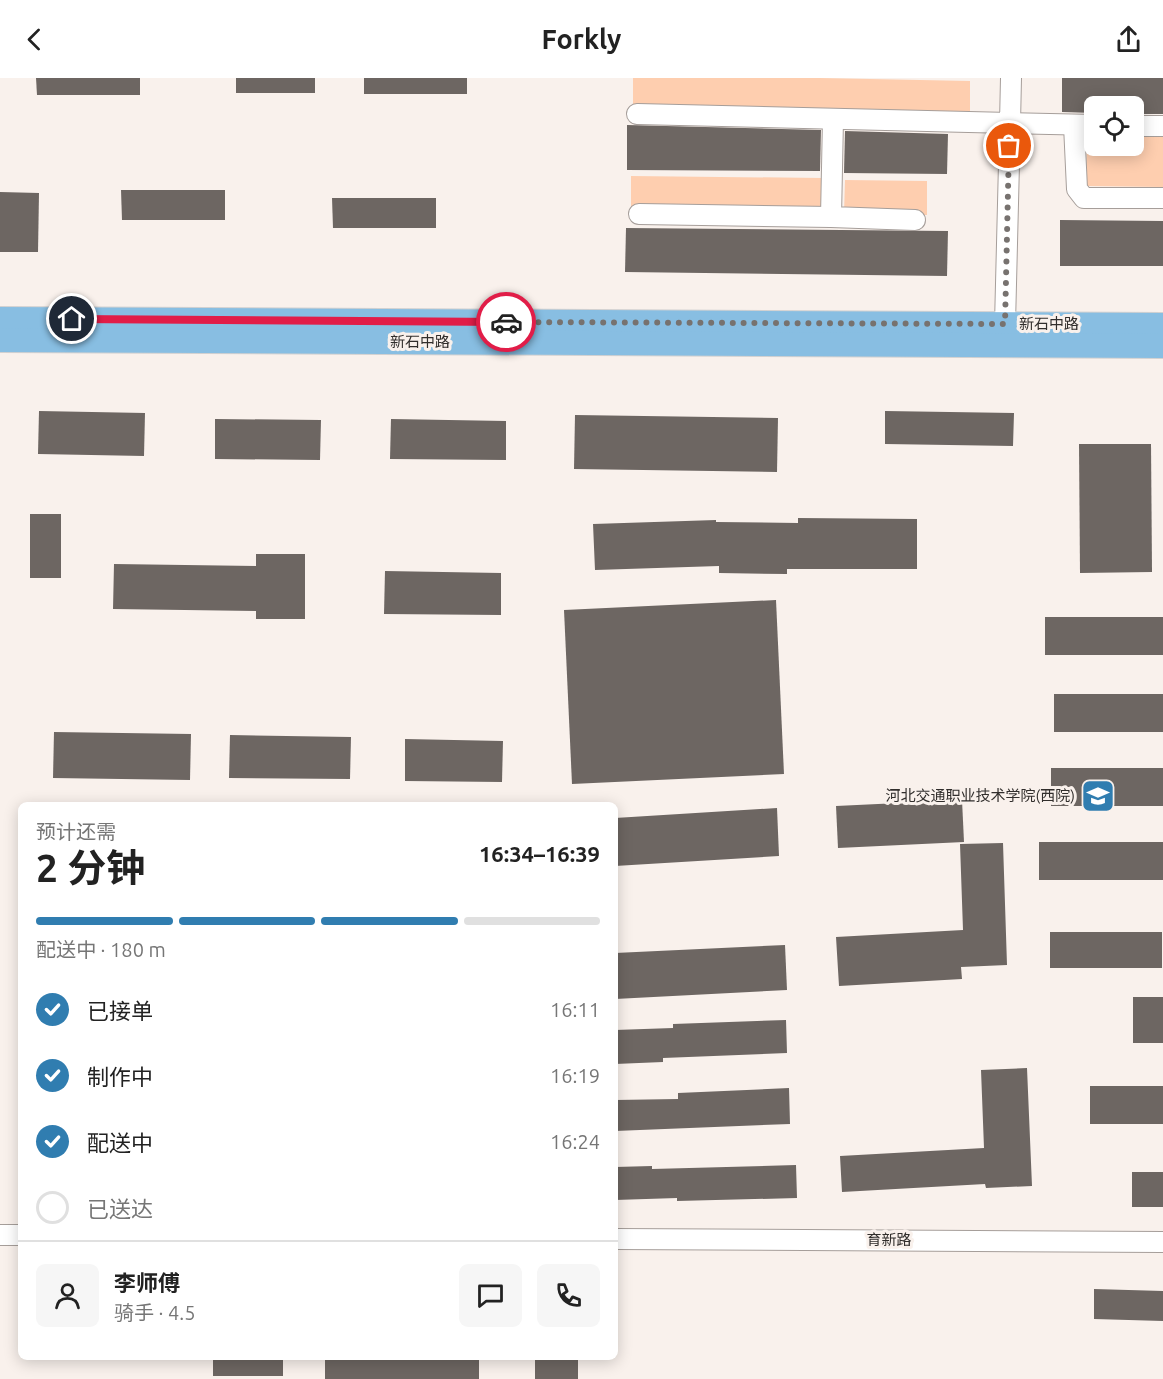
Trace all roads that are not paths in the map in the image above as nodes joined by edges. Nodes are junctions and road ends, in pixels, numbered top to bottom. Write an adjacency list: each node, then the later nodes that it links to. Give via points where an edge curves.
1 (1011, 78): 4 (street)
2 (637, 114): 3 (street)
3 (833, 119): 4 (street); 11 (street)
4 (1010, 123): 5 (street); 14 (street)
5 (1074, 124): 6 (street); 9 (street, via 1077,189 1084,198)
6 (1084, 124)
7 (1144, 126): 8 (street)
8 (1163, 126)
9 (1163, 198)
10 (639, 214): 11 (street)
11 (831, 217): 12 (street)
12 (915, 220)
13 (0, 319): 14 (main road, 新石中路)
14 (1005, 324): 15 (main road, 新石中路)
15 (1163, 325)
16 (0, 340): 17 (main road, 新石中路)
17 (1163, 346)
18 (0, 1235): 19 (street)
19 (18, 1236)
20 (618, 1239): 21 (street, 育新路)
21 (1163, 1242)

